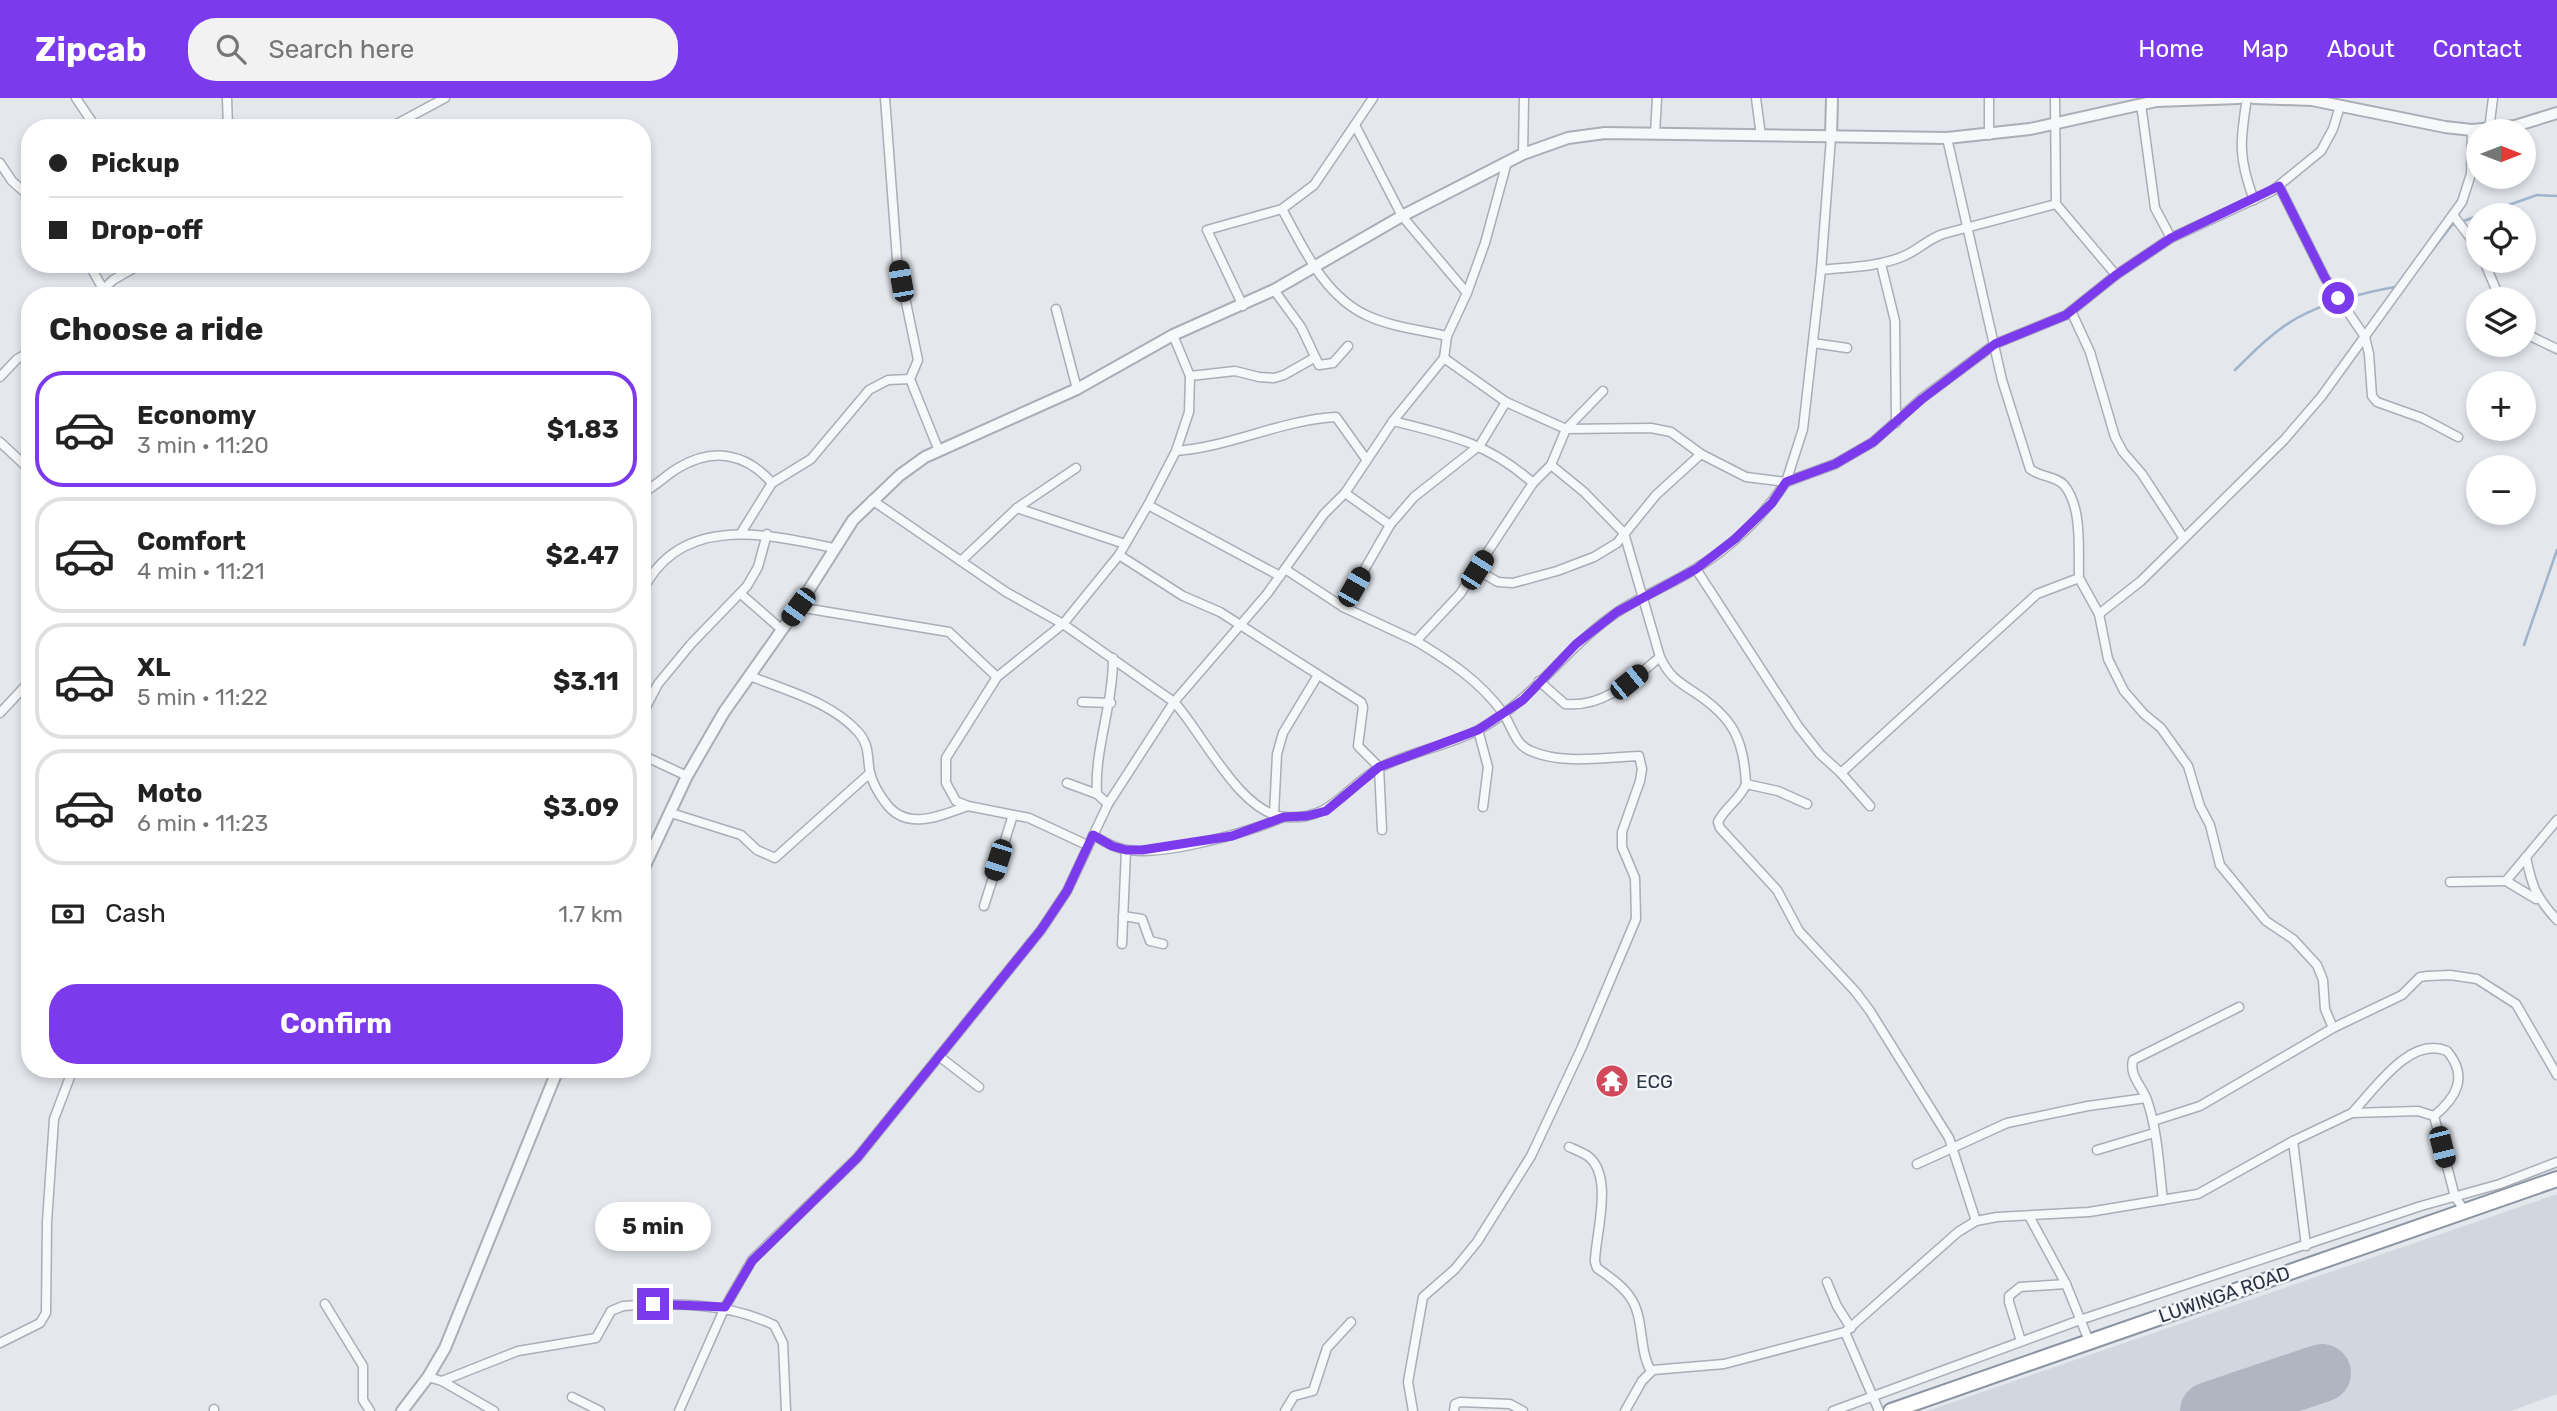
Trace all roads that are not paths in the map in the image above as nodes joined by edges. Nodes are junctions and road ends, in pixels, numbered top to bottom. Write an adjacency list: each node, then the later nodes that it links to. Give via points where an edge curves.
1 (76, 98): 20 (street)
2 (227, 98): 21 (street)
3 (444, 98): 22 (street)
4 (885, 98): 72 (street, via 897,259 918,360)
5 (1373, 98): 26 (street)
6 (1524, 98): 33 (street)
7 (1657, 98): 28 (street)
8 (1756, 98): 30 (street)
9 (1832, 98): 31 (street)
10 (1989, 98): 29 (street)
11 (2054, 98): 25 (street)
12 (2239, 98): 16 (street)
13 (2247, 98): 39 (street, via 2240,141)
14 (2253, 98): 18 (street)
15 (2493, 98): 23 (street)
16 (2156, 99): 17 (street)
17 (2141, 104): 25 (street); 46 (street, via 2155,208)
18 (2340, 106): 27 (street); 36 (street, via 2321,151)
19 (2557, 113): 24 (street)
20 (90, 119)
21 (228, 119)
22 (406, 119)
23 (2490, 119)
24 (2536, 120)
25 (2057, 123): 29 (street); 40 (street)
26 (1355, 125): 41 (street, via 1314,185); 43 (street)
27 (2466, 129)
28 (1655, 134): 30 (street); 33 (street, via 1586,135)
29 (1989, 135): 32 (street)
30 (1760, 136): 31 (street)
31 (1831, 137): 32 (street); 49 (street)
32 (1947, 138): 44 (street)
33 (1522, 154): 34 (street)
34 (1507, 162): 43 (street); 54 (street)
35 (0, 163): 37 (street)
36 (2279, 186): 39 (street); 60 (street, via 2325,278)
37 (21, 189)
38 (2466, 189): 42 (street)
39 (2254, 200): 46 (street)
40 (2056, 204): 44 (street); 51 (street)
41 (1282, 209): 48 (street); 55 (street, via 1207,230)
42 (2453, 215): 45 (street); 60 (street)
43 (1402, 216): 48 (street); 54 (street)
44 (1967, 228): 47 (street, via 1931,238 1906,255); 63 (street)
45 (2466, 232)
46 (2171, 238): 51 (street)
47 (1881, 264): 49 (street); 77 (street, via 1895,321)
48 (1313, 266): 53 (street); 59 (street, via 1334,290 1370,317)
49 (1821, 270): 62 (street)
50 (125, 273): 52 (street)
51 (2116, 275): 57 (street)
52 (105, 287)
53 (1274, 290): 55 (street); 68 (street, via 1301,327)
54 (1467, 293): 59 (street)
55 (1243, 306): 58 (street)
56 (1056, 309): 73 (street)
57 (2071, 311): 63 (street); 101 (street, via 2090,352 2115,437)
58 (1173, 335): 70 (street); 73 (street)
59 (1447, 336): 69 (street)
60 (2365, 337): 79 (street, via 2372,396 2377,402); 101 (street, via 2284,440)
61 (2536, 339): 66 (street)
62 (1813, 343): 65 (street); 89 (street, via 1803,429)
63 (1995, 344): 77 (street); 110 (street, via 2030,469 2063,484 2073,507)
64 (1348, 346): 68 (street, via 1328,366 1319,365)
65 (1847, 348)
66 (2557, 349)
67 (21, 356): 71 (street)
68 (1314, 358): 70 (street, via 1274,378 1235,371)
69 (1444, 358): 75 (street); 76 (street)
70 (1190, 376): 83 (street, via 1189,412)
71 (0, 377)
72 (910, 379): 82 (street); 90 (street, via 888,380 869,390 811,459)
73 (1077, 389): 82 (street)
74 (1603, 391): 78 (street)
75 (1506, 402): 78 (street); 81 (street)
76 (1393, 421): 81 (street); 85 (street)
77 (1896, 423): 89 (street, via 1835,464)
78 (1566, 429): 84 (street, via 1651,428 1671,432); 87 (street)
79 (2458, 437)
80 (0, 442): 86 (street)
81 (1480, 445): 91 (street); 97 (street, via 1414,497)
82 (939, 451): 94 (street, via 900,475)
83 (1175, 451): 85 (street, via 1201,450 1234,438 1335,417); 95 (street)
84 (1701, 454): 89 (street, via 1746,477); 99 (street, via 1656,495)
85 (1366, 459): 93 (street)
86 (21, 462)
87 (1551, 465): 91 (street); 99 (street)
88 (1076, 468): 96 (street)
89 (1786, 482): 106 (street, via 1772,503)
90 (772, 483): 92 (street, via 747,460 710,456 677,468); 98 (street)
91 (1533, 483): 107 (street)
92 (651, 487)
93 (1345, 493): 97 (street); 109 (street, via 1324,514)
94 (872, 500): 103 (street); 105 (street)
95 (1149, 505): 102 (street); 109 (street)
96 (1017, 508): 102 (street); 105 (street)
97 (1390, 525): 114 (street)
98 (741, 533): 100 (street); 108 (street, via 700,539)
99 (1624, 533): 107 (street, via 1594,557 1513,583 1498,582); 112 (street)
100 (767, 534): 103 (street); 111 (street, via 758,567)
101 (2183, 537): 115 (street, via 2141,581)
102 (1125, 544): 104 (street)
103 (834, 548): 113 (street)
104 (1119, 555): 116 (street); 117 (street)
105 (961, 561): 116 (street)
106 (1696, 569): 112 (street); 137 (street, via 1798,726)
107 (1477, 570): 119 (street)
108 (651, 573)
109 (1283, 573): 114 (street); 117 (street)
110 (2079, 578): 115 (street); 137 (street, via 2037,594)
111 (741, 594): 118 (street); 127 (street, via 691,644)
112 (1645, 597): 120 (street); 125 (street, via 1617,612)
113 (798, 607): 118 (street); 124 (street, via 949,632)
114 (1343, 607): 119 (street)
115 (2099, 614): 167 (street, via 2108,659 2124,691 2188,766 2220,865 2266,921 2293,939 2316,965)
116 (1063, 624): 121 (street); 124 (street)
117 (1240, 625): 122 (street); 129 (street)
118 (781, 629): 123 (street)
119 (1416, 641): 132 (street, via 1460,668)
120 (1660, 657): 125 (street, via 1614,694 1598,700 1565,704); 140 (street, via 1668,675 1711,703 1732,725 1745,755)
121 (1113, 658): 129 (street); 130 (street)
122 (1318, 675): 135 (street, via 1361,702 1358,746); 148 (street, via 1283,733 1277,754)
123 (750, 677): 136 (street, via 839,713 861,735 869,751); 138 (street)
124 (997, 677): 144 (street, via 946,758 946,783 956,800)
125 (1539, 681): 132 (street)
126 (21, 691): 131 (street)
127 (651, 698)
128 (1082, 702): 130 (street)
129 (1174, 702): 142 (street); 148 (street, via 1241,790)
130 (1111, 703): 141 (street, via 1097,766)
131 (0, 713)
132 (1504, 714): 133 (street); 213 (street, via 1520,744 1530,751 1569,759 1639,756 1640,781 1622,832 1622,847 1635,878 1637,908 1613,976 1531,1156 1477,1242 1423,1297 1408,1382)
133 (1478, 730): 135 (street); 146 (street, via 1488,767)
134 (651, 759): 138 (street)
135 (1379, 767): 150 (street, via 1326,811); 152 (street)
136 (870, 773): 144 (street, via 892,812 907,820 928,819); 147 (street, via 775,858 741,835)
137 (1841, 773): 145 (street)
138 (687, 776): 147 (street)
139 (1067, 783): 141 (street)
140 (1746, 783): 143 (street); 180 (street, via 1743,793 1721,816 1720,828 1777,890 1799,931 1855,991)
141 (1097, 794): 142 (street)
142 (1108, 804): 153 (street)
143 (1807, 804)
144 (968, 806): 149 (street)
145 (1870, 806)
146 (1483, 807)
147 (671, 813): 156 (street)
148 (1274, 814): 150 (street)
149 (1013, 815): 154 (street, via 1062,831); 161 (street)
150 (1284, 817): 155 (street, via 1232,836)
151 (2557, 820): 157 (street)
152 (1382, 830)
153 (1093, 835): 154 (street); 155 (street)
154 (1087, 845): 168 (street, via 1067,891 1041,930)
155 (1126, 850): 162 (street)
156 (651, 854)
157 (2526, 857): 158 (street); 160 (street)
158 (2506, 881): 159 (street); 160 (street)
159 (2450, 882)
160 (2539, 900): 163 (street)
161 (984, 906)
162 (1123, 916): 164 (street, via 1142,919 1150,941); 165 (street)
163 (2557, 920)
164 (1163, 943)
165 (1122, 944)
166 (2239, 1007): 173 (street, via 2133,1060 2131,1067)
167 (2333, 1028): 169 (street, via 2402,996 2420,977 2477,979 2516,1003); 176 (street, via 2200,1106)
168 (940, 1057): 172 (street); 194 (street, via 857,1158 752,1261)
169 (2557, 1075)
170 (70, 1078): 200 (street, via 54,1119 46,1313 31,1328)
171 (554, 1078): 202 (street, via 445,1348)
172 (979, 1087)
173 (2146, 1098): 176 (street); 180 (street, via 2007,1123)
174 (2352, 1113): 175 (street, via 2418,1111); 175 (street, via 2399,1062 2430,1047 2447,1051 2458,1073 2455,1095); 178 (street)
175 (2434, 1116): 185 (street)
176 (2153, 1121): 177 (street)
177 (2154, 1133): 181 (street); 186 (street)
178 (2293, 1141): 186 (street, via 2198,1194); 190 (street)
179 (1569, 1146): 201 (street, via 1588,1156 1597,1168 1601,1221 1595,1262 1631,1298)
180 (1952, 1147): 183 (street); 189 (street)
181 (2097, 1150)
182 (2557, 1162): 185 (street)
183 (1917, 1164)
184 (2557, 1179): 187 (highway, LUWINGA ROAD)
185 (2455, 1197): 187 (street); 190 (street)
186 (2163, 1200): 188 (street)
187 (2465, 1211): 199 (highway, LUWINGA ROAD)
188 (2029, 1216): 189 (street); 192 (street)
189 (1976, 1221): 197 (street)
190 (2306, 1247): 195 (street)
191 (1827, 1282): 197 (street)
192 (2066, 1284): 195 (street); 198 (street, via 2020,1287 2009,1296)
193 (326, 1304): 206 (street, via 363,1366 363,1400)
194 (725, 1307): 203 (street, via 623,1306 611,1311 596,1338 495,1358); 210 (street); 211 (street, via 764,1320 779,1332)
195 (2080, 1320): 198 (street); 199 (street)
196 (1351, 1322): 212 (street, via 1324,1354 1315,1388 1294,1396)
197 (1848, 1330): 201 (street, via 1724,1364); 204 (street)
198 (2021, 1341): 204 (street)
199 (2089, 1342): 219 (highway, LUWINGA ROAD)
200 (0, 1343)
201 (1651, 1371): 216 (street)
202 (428, 1377): 203 (street); 207 (street)
203 (442, 1381): 208 (street)
204 (1875, 1396): 217 (street); 218 (street)
205 (572, 1397): 209 (street)
206 (370, 1411)
207 (402, 1411)
208 (495, 1411)
209 (600, 1411)
210 (678, 1411)
211 (786, 1411)
212 (1285, 1411)
213 (1413, 1411)
214 (1454, 1411): 215 (street, via 1460,1402 1510,1404)
215 (1523, 1411)
216 (1625, 1411)
217 (1833, 1411)
218 (1880, 1411)
219 (1892, 1411)

